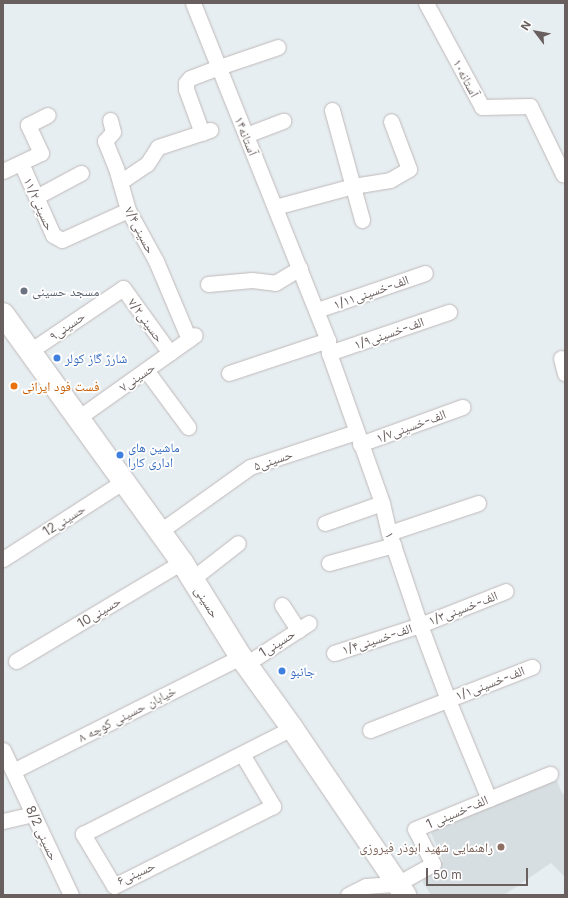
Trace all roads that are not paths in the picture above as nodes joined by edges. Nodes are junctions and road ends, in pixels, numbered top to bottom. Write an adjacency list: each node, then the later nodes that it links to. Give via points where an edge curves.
1 (193, 3): 4 (street, آستانه۱۴)
2 (426, 3): 14 (street, آستانه۱۰, via 482,107 530,106)
3 (278, 47): 4 (street)
4 (219, 67): 10 (street, آستانه۱۴); 15 (street, via 190,78 186,83 186,89 206,132 158,146 147,164)
5 (332, 110): 16 (street)
6 (48, 116): 11 (street, via 28,124 41,153)
7 (110, 120): 15 (street, حسینی۷/۴, via 113,132 105,140)
8 (284, 121): 10 (street)
9 (392, 121): 16 (street, via 408,169 390,180)
10 (246, 135): 18 (street, آستانه۱۴)
11 (21, 163): 12 (street); 17 (street, حسینی۱۱/۲)
12 (3, 171)
13 (81, 173): 17 (street)
14 (564, 174)
15 (120, 182): 19 (street, حسینی۷/۴)
16 (353, 186): 18 (street); 20 (street)
17 (36, 197): 19 (street, حسینی۱۱/۲, via 54,236 62,240)
18 (275, 207): 21 (street, آستانه۱۴)
19 (128, 210): 28 (street, حسینی۷/۴, via 156,261)
20 (362, 220)
21 (300, 268): 23 (street, via 275,283 252,280); 25 (street, ۱)
22 (426, 273): 25 (street, الف-خسینی۱/۱۱)
23 (208, 284)
24 (123, 288): 30 (street, حسینی۹); 31 (street, حسینی۷/۲)
25 (317, 310): 29 (street, ۱)
26 (448, 312): 29 (street, الف-خسینی۱/۹)
27 (3, 314): 30 (street, حسینی)
28 (192, 337): 31 (street, حسینی۷)
29 (328, 347): 34 (street, الف-خسینی۱/۹); 39 (street, ۱)
30 (30, 351): 37 (street, حسینی)
31 (170, 353): 33 (street, حسینی۷)
32 (561, 358): 35 (street)
33 (146, 370): 37 (street, حسینی۷); 38 (street)
34 (229, 373)
35 (565, 374)
36 (462, 408): 39 (street, الف-خسینی۱/۷)
37 (78, 418): 40 (street, حسینی)
38 (188, 427)
39 (358, 438): 41 (street, ۱); 44 (street, حسینی۵, via 250,467)
40 (124, 481): 44 (street, حسینی); 47 (street, حسینی12)
41 (382, 503): 43 (street); 45 (street, ۱)
42 (478, 503): 45 (street)
43 (325, 523)
44 (160, 532): 49 (street, حسینی)
45 (392, 539): 48 (street); 52 (street, ۱)
46 (238, 543): 49 (street, حسینی10)
47 (3, 559)
48 (329, 563)
49 (187, 571): 54 (street, حسینی); 55 (street, حسینی10)
50 (506, 591): 52 (street, الف-خسینی۱/۳)
51 (282, 605): 54 (street, حسینی1, via 303,626)
52 (420, 624): 53 (street, الف-خسینی۱/۴); 57 (street, ۱)
53 (334, 653)
54 (244, 660): 58 (street, حسینی); 62 (street, خیابان حسینی کوچه ۸)
55 (16, 661)
56 (532, 667): 57 (street, الف-خسینی۱/۱)
57 (448, 700): 59 (street, الف-خسینی۱/۱); 64 (street, ۱)
58 (292, 728): 61 (street, حسینی۶); 67 (street, حسینی)
59 (370, 730)
60 (3, 750): 62 (street, 8/2 حسینی)
61 (242, 754): 61 (street, حسینی۶, via 83,834 114,886 273,806)
62 (13, 771): 65 (street, 8/2 حسینی)
63 (550, 774): 64 (street, 1 الف-خسینی)
64 (488, 799): 67 (street, 1 الف-خسینی, via 416,829 433,864)
65 (33, 814): 66 (street); 68 (street, 8/2 حسینی)
66 (3, 821)
67 (401, 890): 69 (street, via 366,886)
68 (71, 895)
69 (348, 895)

